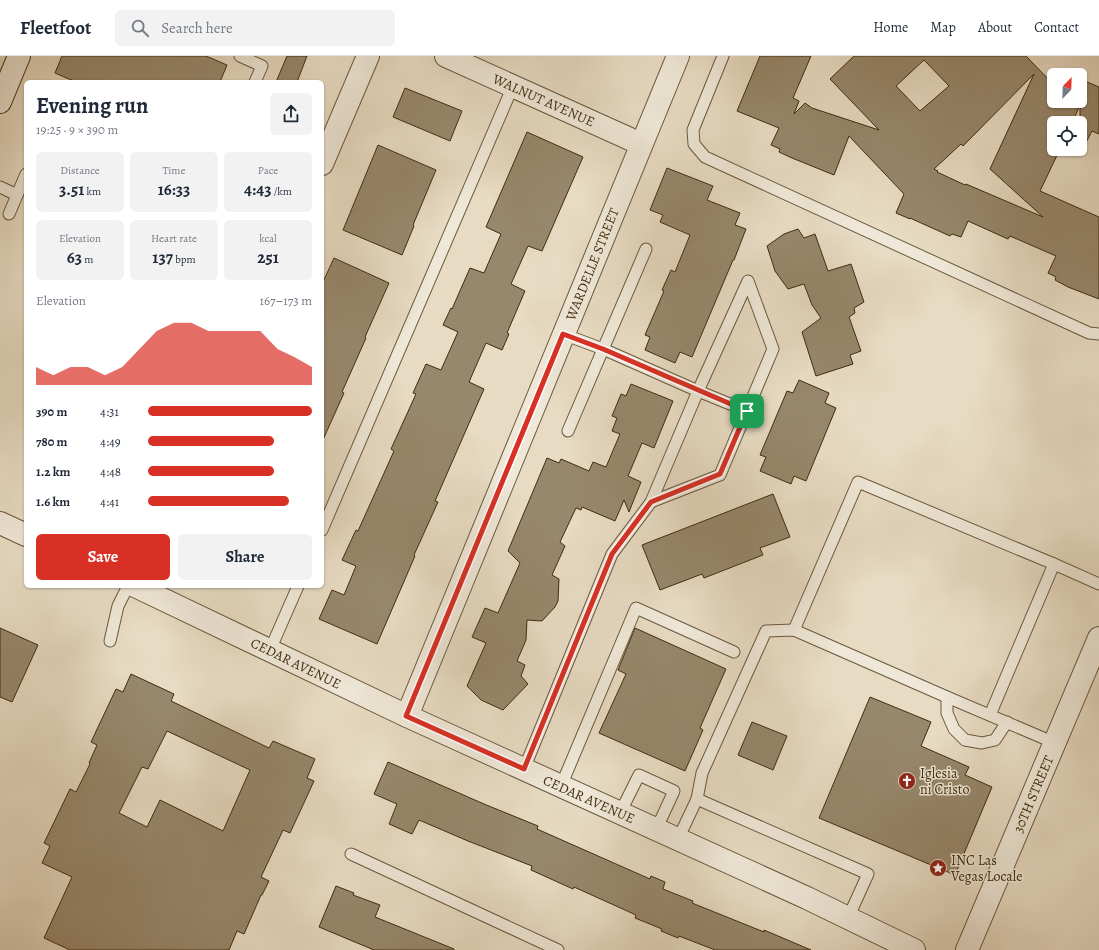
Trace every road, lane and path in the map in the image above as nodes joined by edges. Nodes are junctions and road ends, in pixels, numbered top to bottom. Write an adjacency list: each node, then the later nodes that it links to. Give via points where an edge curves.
1 (19, 56): 9 (street)
2 (240, 56): 7 (lane, via 262,66)
3 (368, 56): 11 (street)
4 (446, 56): 8 (street, WALNUT AVENUE)
5 (678, 56): 10 (street, WARDELLE STREET)
6 (723, 56): 18 (lane, via 693,130 694,144 705,157 1089,333)
7 (256, 80)
8 (513, 86): 10 (street, WALNUT AVENUE); 25 (lane)
9 (0, 102)
10 (641, 144): 17 (street, WARDELLE STREET)
11 (324, 159)
12 (24, 179): 14 (lane)
13 (0, 187): 14 (lane)
14 (17, 195): 15 (lane)
15 (9, 214)
16 (646, 249): 19 (lane)
17 (563, 334): 19 (lane); 40 (street, WARDELLE STREET)
18 (1099, 334)
19 (603, 349): 20 (lane); 22 (lane)
20 (698, 391): 21 (lane); 21 (lane, via 748,281 773,349); 23 (lane)
21 (747, 411): 23 (lane, via 720,474)
22 (568, 431)
23 (651, 502): 43 (lane, via 612,554)
24 (0, 523): 26 (street)
25 (324, 525)
26 (24, 534)
27 (1054, 564): 28 (lane); 32 (lane, via 858,482); 39 (lane)
28 (1099, 584)
29 (127, 588): 34 (lane, via 118,606)
30 (145, 588): 35 (street, CEDAR AVENUE)
31 (297, 588): 35 (lane)
32 (794, 630): 38 (lane); 45 (lane, via 766,631 702,773)
33 (1099, 638): 37 (street, 30TH STREET)
34 (110, 641)
35 (270, 650): 40 (street, CEDAR AVENUE)
36 (734, 652): 44 (lane, via 636,608)
37 (1094, 666): 42 (street, 30TH STREET)
38 (947, 697): 39 (lane); 41 (lane, via 947,713 954,729 965,740 982,744 995,740)
39 (990, 714): 41 (lane)
40 (406, 716): 43 (street, CEDAR AVENUE)
41 (1006, 722): 42 (lane)
42 (1055, 743): 53 (street, 30TH STREET)
43 (524, 769): 44 (street, CEDAR AVENUE)
44 (560, 786): 46 (street, CEDAR AVENUE)
45 (697, 798): 48 (lane); 50 (lane, via 868,874)
46 (620, 813): 47 (street, CEDAR AVENUE); 47 (lane, via 638,775 653,781 674,791)
47 (656, 830): 48 (street, CEDAR AVENUE)
48 (678, 839): 50 (street, CEDAR AVENUE)
49 (351, 854): 51 (lane)
50 (848, 918): 52 (street, CEDAR AVENUE)
51 (558, 950)
52 (914, 950)
53 (967, 950)

